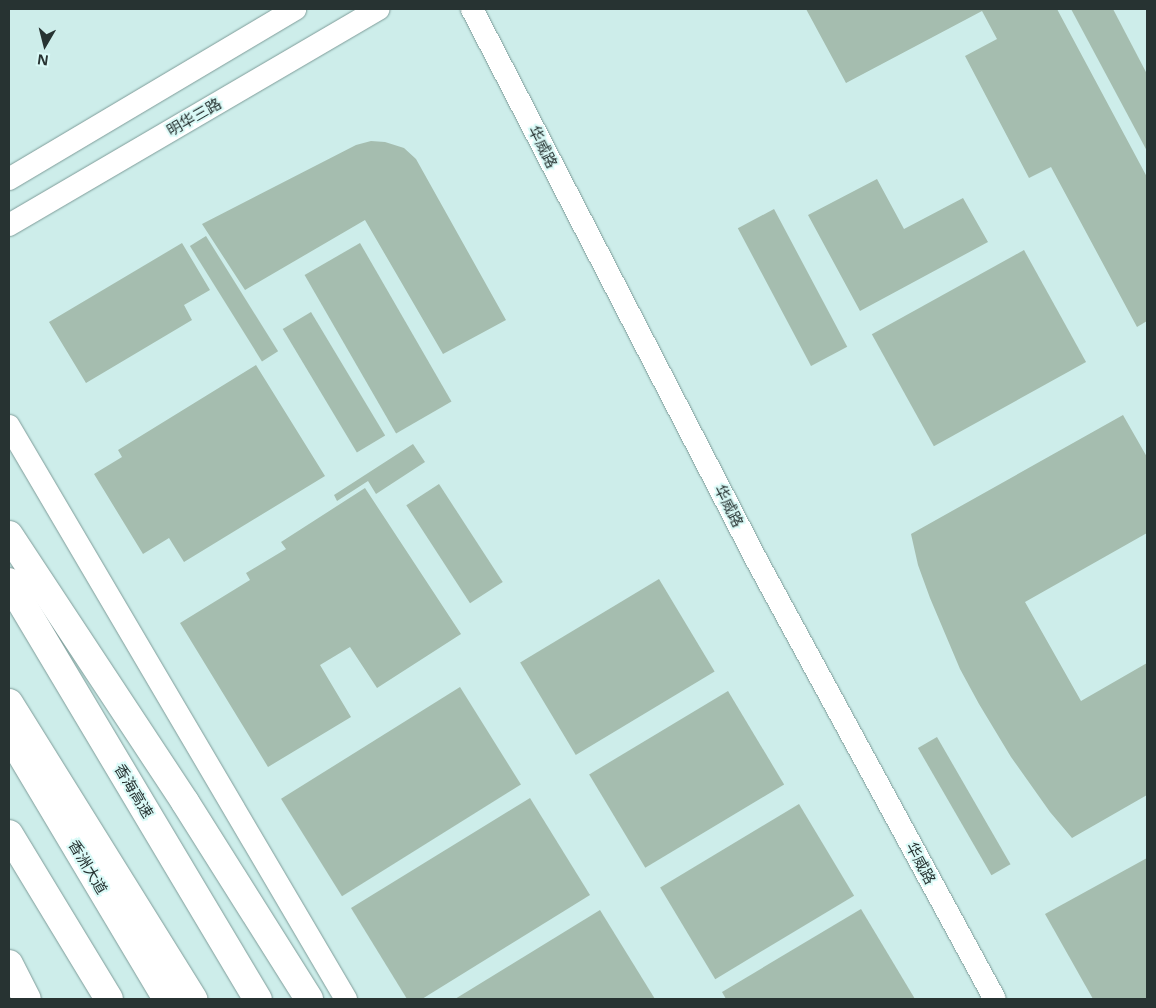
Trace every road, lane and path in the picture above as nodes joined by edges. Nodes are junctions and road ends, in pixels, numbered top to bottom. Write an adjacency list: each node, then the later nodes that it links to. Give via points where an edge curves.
1 (295, 9): 4 (street)
2 (379, 9): 5 (street, 明华三路)
3 (472, 9): 20 (street, 华威路, via 757,561)
4 (9, 179)
5 (9, 225)
6 (9, 426): 19 (street)
7 (9, 534): 18 (highway, via 185,802)
8 (9, 582): 17 (highway, 香海高速)
9 (9, 704): 16 (highway)
10 (9, 734): 15 (highway, 香洲大道)
11 (9, 834): 14 (highway)
12 (9, 964): 13 (highway)
13 (28, 999)
14 (108, 999)
15 (167, 999)
16 (194, 999)
17 (258, 999)
18 (309, 999)
19 (346, 999)
20 (995, 999)

